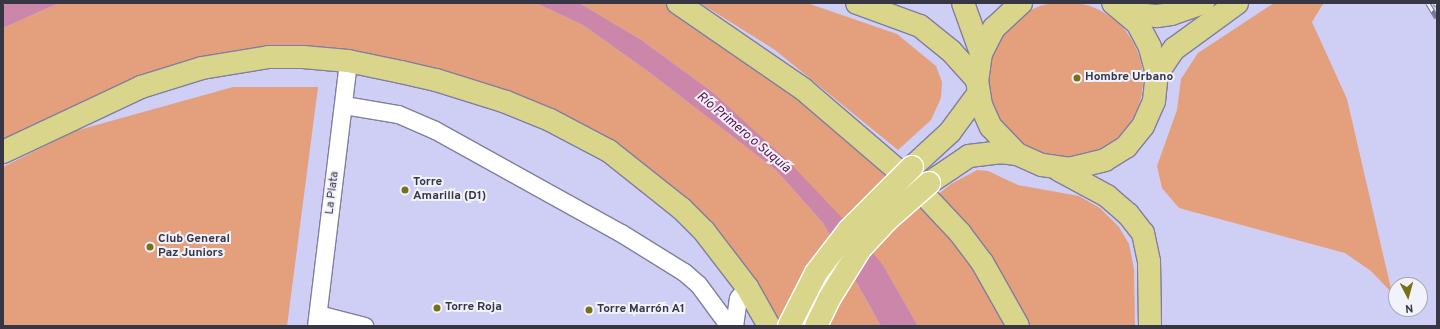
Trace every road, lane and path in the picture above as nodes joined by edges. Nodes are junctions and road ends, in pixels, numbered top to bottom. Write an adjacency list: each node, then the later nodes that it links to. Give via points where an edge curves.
1 (678, 3): 24 (main road, via 803,89 914,184 960,233 982,262)
2 (857, 3): 11 (main road, via 920,26 951,51)
3 (963, 3): 8 (main road)
4 (1021, 3): 8 (main road, via 994,28)
5 (1237, 3): 7 (main road)
6 (1120, 8): 7 (main road, via 1164,15); 10 (main road, via 1145,34 1155,60)
7 (1205, 9): 10 (main road)
8 (981, 53): 11 (main road)
9 (348, 61): 12 (street, La Plata); 13 (main road, via 269,57 170,76 141,87); 16 (main road, via 436,80 506,102 581,136 614,155 682,209 728,259)
10 (1157, 74): 15 (main road, via 1154,101 1134,140 1116,154 1093,165)
11 (978, 87): 14 (main road, via 991,128); 22 (main road, bridge, via 950,132 849,230 816,274)
12 (344, 105): 17 (street, La Plata); 19 (street, via 386,111 436,130 621,233 693,280)
13 (3, 152)
14 (1017, 154): 15 (main road, via 1042,166); 23 (main road, bridge, via 1000,152 968,156 929,183 860,249 829,299)
15 (1056, 168): 25 (main road, via 1107,196 1128,214 1143,234 1149,262)
16 (747, 287): 20 (street, via 738,298); 21 (main road)
17 (317, 320): 18 (street)
18 (364, 326)
19 (729, 326)
20 (734, 326)
21 (769, 326)
22 (789, 326)
23 (816, 326)
24 (1018, 326)
25 (1150, 326)

